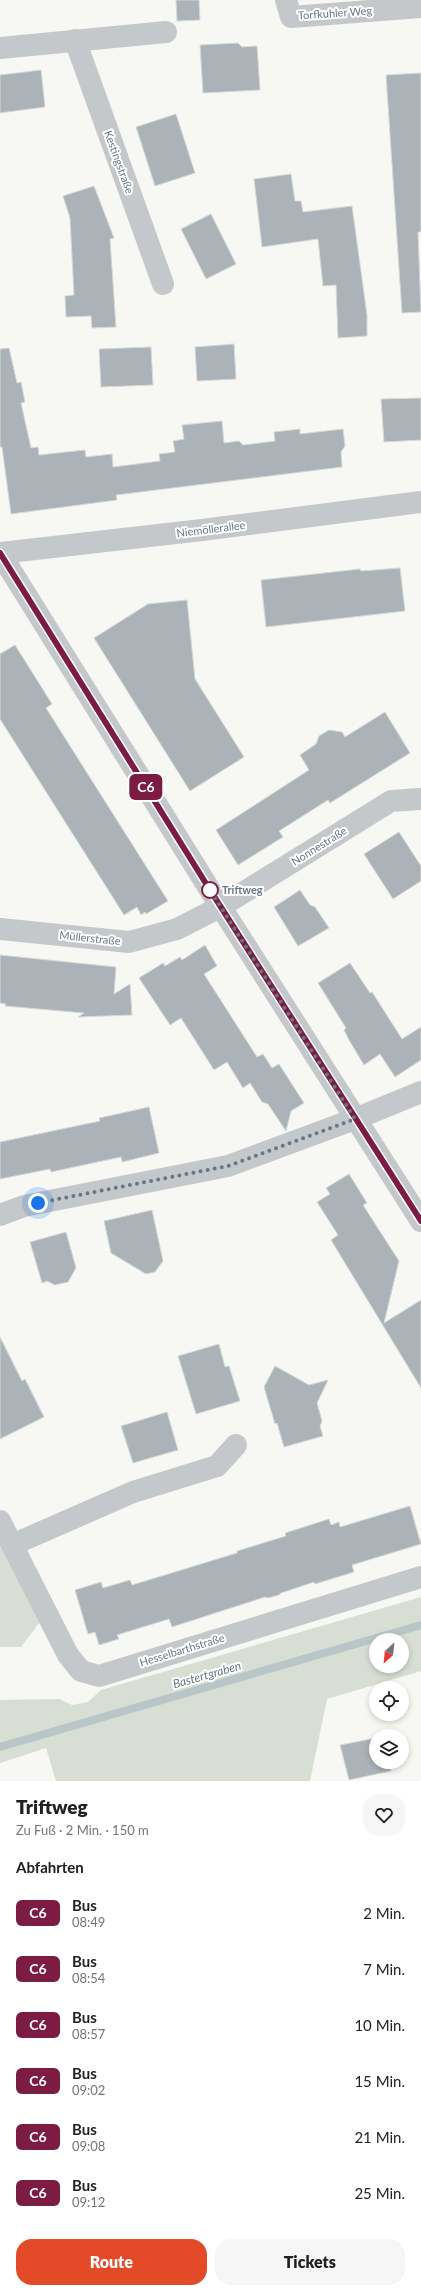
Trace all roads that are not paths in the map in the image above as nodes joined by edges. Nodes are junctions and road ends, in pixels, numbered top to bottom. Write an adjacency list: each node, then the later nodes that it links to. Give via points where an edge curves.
1 (286, 0): 2 (street, Torfkuhler Weg, via 291,16)
2 (421, 7)
3 (166, 32): 4 (street)
4 (75, 40): 5 (street); 6 (street, Kestingstraße)
5 (0, 48)
6 (163, 284)
7 (421, 502): 8 (street, Niemöllerallee)
8 (0, 553): 10 (street)
9 (421, 800): 10 (street, Nonnestraße, via 391,801)
10 (220, 907): 11 (street, Müllerstraße, via 177,929 129,942); 13 (street)
11 (0, 929)
12 (421, 1092): 13 (street)
13 (355, 1119): 14 (street, via 228,1166 24,1206); 15 (street)
14 (0, 1215)
15 (421, 1221)
16 (236, 1445): 18 (street, via 217,1466 133,1492)
17 (0, 1521): 18 (street, Hesselbarthstraße)
18 (12, 1545): 19 (street, Hesselbarthstraße, via 68,1655 81,1671 99,1676)
19 (421, 1577)

